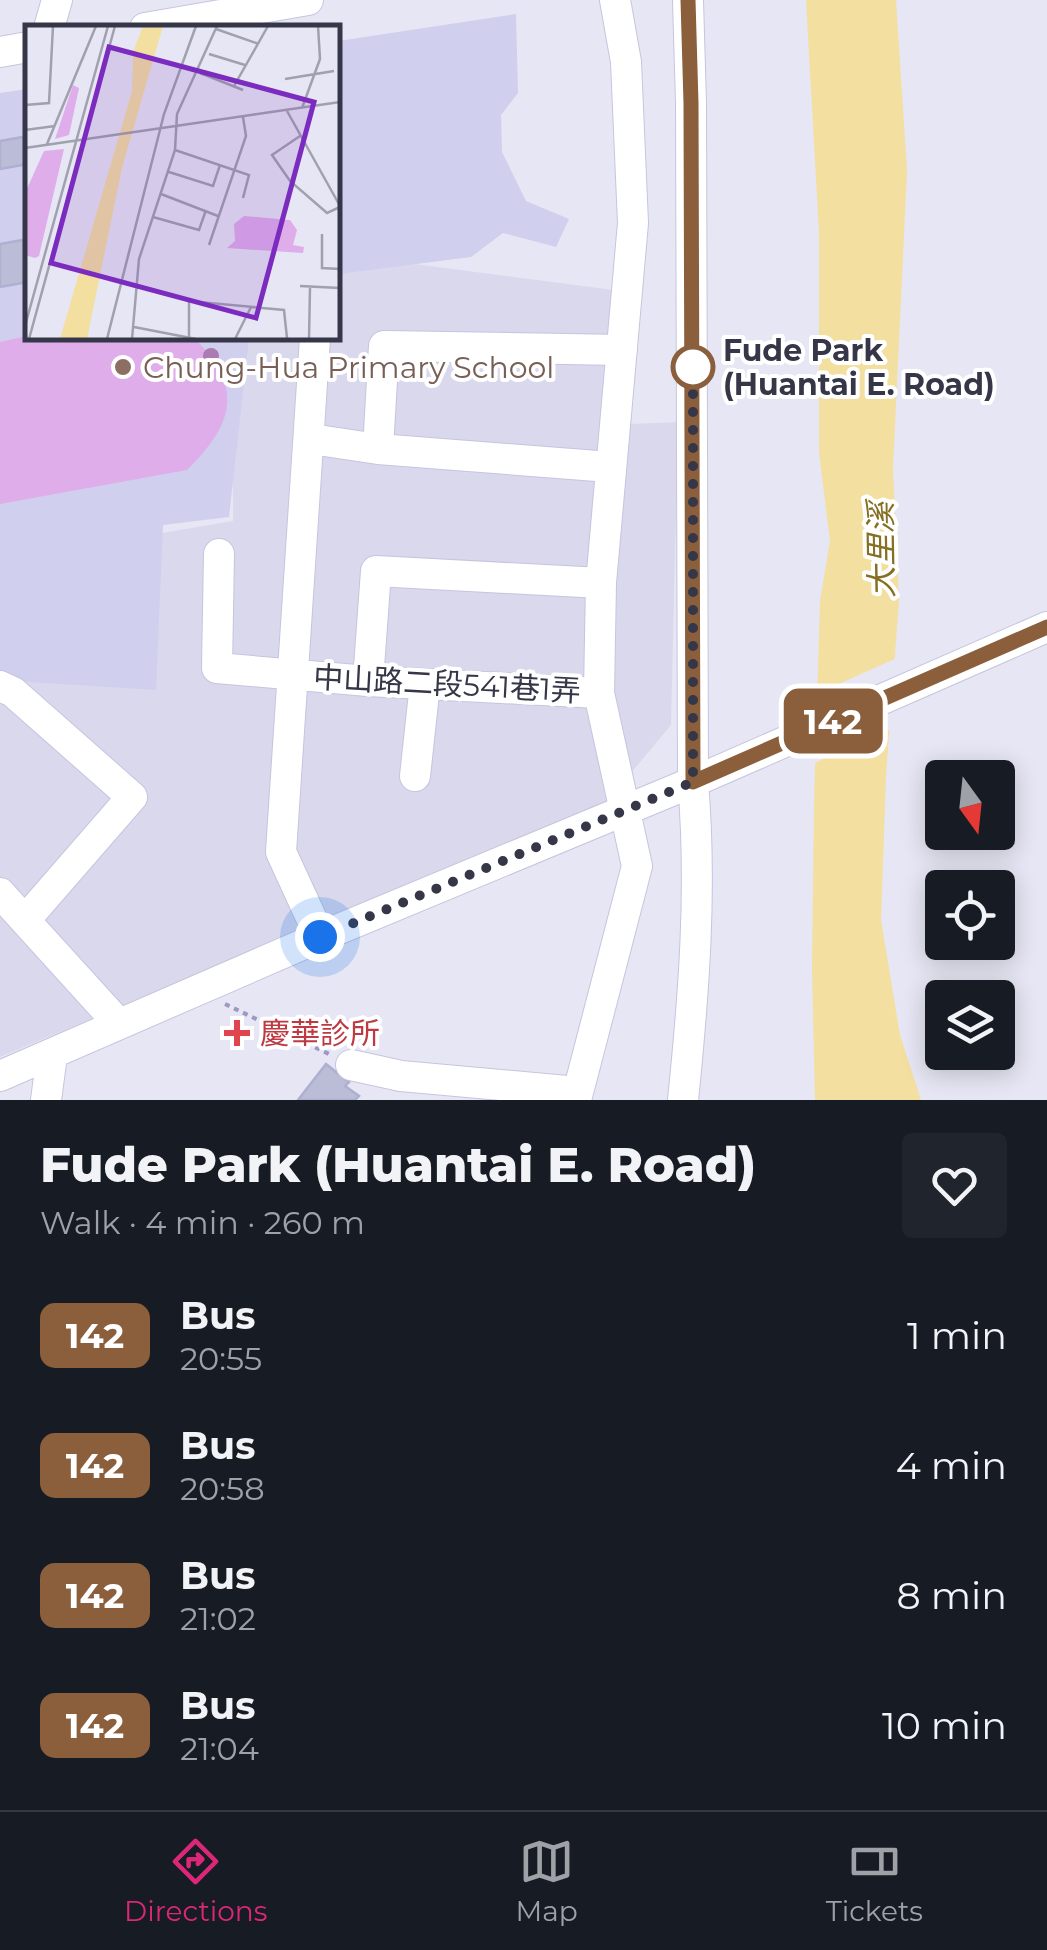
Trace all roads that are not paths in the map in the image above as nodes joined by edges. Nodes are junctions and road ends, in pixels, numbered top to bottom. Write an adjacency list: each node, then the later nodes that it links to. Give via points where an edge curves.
1 (56, 0): 5 (street)
2 (308, 0): 6 (street)
3 (615, 0): 10 (street, via 632,131 633,223)
4 (688, 0): 23 (street)
5 (50, 25)
6 (163, 25)
7 (25, 48): 8 (street)
8 (0, 52)
9 (316, 340): 11 (street)
10 (622, 350): 12 (street, via 384,346); 13 (street)
11 (310, 438): 12 (street); 17 (street)
12 (378, 449): 13 (street)
13 (610, 467): 15 (street)
14 (218, 554): 17 (street, 中山路二段541巷1弄, via 217,668)
15 (602, 584): 18 (street, via 376,571); 21 (street)
16 (1047, 627): 23 (street)
17 (294, 674): 18 (street, 中山路二段541巷1弄); 27 (street, via 280,852)
18 (368, 682): 19 (street, 中山路二段541巷1弄)
19 (425, 684): 21 (street, 中山路二段541巷1弄); 22 (street)
20 (0, 686): 26 (street, via 132,797)
21 (600, 693): 24 (street)
22 (415, 776)
23 (693, 782): 24 (street); 35 (street, via 696,958)
24 (628, 809): 27 (street); 33 (street, via 638,866)
25 (0, 893): 26 (street)
26 (26, 919): 28 (street)
27 (320, 937): 28 (street)
28 (120, 1024): 29 (street)
29 (52, 1055): 31 (street); 34 (street)
30 (351, 1065): 32 (street)
31 (0, 1076)
32 (398, 1088): 33 (street)
33 (577, 1096)
34 (46, 1100)
35 (683, 1100)

